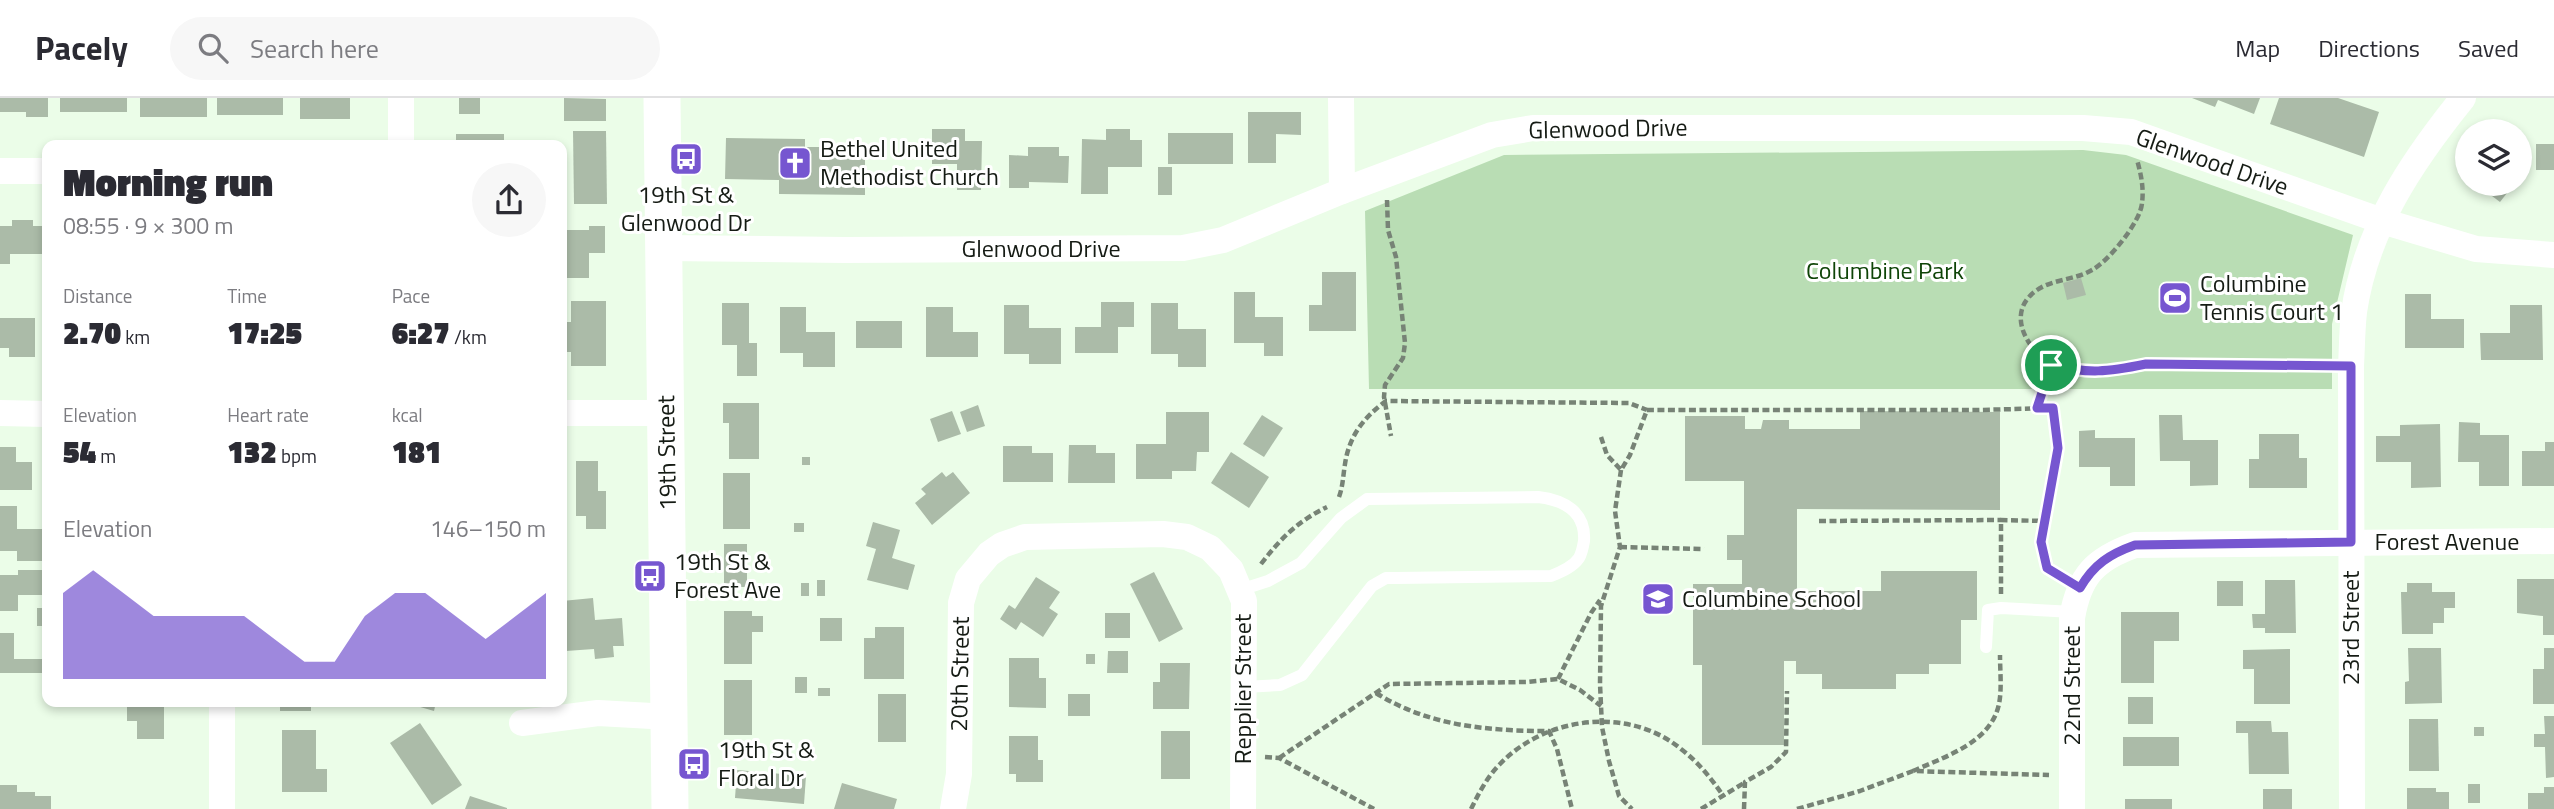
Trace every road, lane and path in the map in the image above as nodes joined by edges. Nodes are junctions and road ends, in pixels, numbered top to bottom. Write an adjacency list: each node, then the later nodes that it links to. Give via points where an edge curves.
1 (401, 98): 6 (street)
2 (663, 98): 12 (street, 19th Street)
3 (1341, 98): 10 (street)
4 (2463, 98): 11 (street, 23rd Street, via 2403,178)
5 (2131, 132): 9 (street, Glenwood Drive, via 2083,128 1533,128 1492,135); 11 (street, Glenwood Drive); 14 (path, via 2143,206 2128,232 2092,270 2035,291 2024,306 2023,335 2031,350)
6 (401, 140)
7 (0, 171): 8 (street)
8 (42, 171)
9 (1384, 176): 10 (street, Glenwood Drive); 16 (path, via 1405,343 1403,358 1385,385)
10 (1342, 191): 12 (street, Glenwood Drive, via 1223,240 1183,248)
11 (2382, 221): 13 (street, Glenwood Drive, via 2476,249); 15 (street, 23rd Street, via 2354,311)
12 (663, 248): 21 (street, 19th Street)
13 (2554, 255)
14 (2051, 365): 15 (path, via 2081,372 2146,364); 17 (path)
15 (2351, 366): 29 (street, 23rd Street)
16 (1386, 401): 18 (path, via 1629,403); 23 (path); 34 (path, via 1360,424 1348,446 1339,498 1278,541)
17 (2037, 408): 18 (path); 33 (path, via 2053,408 2058,448 2041,542 2047,568)
18 (1647, 410): 25 (path)
19 (0, 413): 22 (street)
20 (567, 413): 21 (street)
21 (666, 413): 43 (street, 19th Street)
22 (42, 414)
23 (1391, 436)
24 (1601, 436): 25 (path, via 1607,455)
25 (1621, 470): 30 (path, via 1615,511)
26 (2001, 520): 27 (path)
27 (1819, 522)
28 (2554, 541): 29 (street, Forest Avenue)
29 (2351, 542): 33 (street, Forest Avenue, via 2135,545 2113,553); 64 (street, 23rd Street)
30 (1620, 547): 32 (path); 35 (path)
31 (995, 549): 34 (street, Repplier Street, via 1026,537 1187,537 1210,548 1231,570); 54 (street, 20th Street, via 968,579 961,603 959,774)
32 (1704, 549)
33 (2082, 589): 36 (lane, via 1988,610); 49 (street, 22nd Street)
34 (1240, 590): 38 (street, Repplier Street, via 1244,601); 38 (lane, via 1268,581 1308,556 1341,518 1367,499 1554,499 1575,512 1584,534 1580,558 1551,576 1380,581 1302,675 1280,685)
35 (1602, 596): 37 (path); 41 (path)
36 (1986, 647)
37 (1558, 680): 40 (path, via 1390,684); 41 (path)
38 (1244, 687): 47 (street, Repplier Street)
39 (1787, 691): 50 (path, via 1786,752)
40 (1376, 692): 46 (path, via 1439,721); 48 (path)
41 (1601, 706): 44 (path)
42 (222, 707): 52 (street)
43 (670, 717): 45 (street, via 598,713); 53 (street, 19th Street)
44 (1601, 721): 46 (path); 51 (path, via 1650,731 1679,747 1707,772); 59 (path, via 1619,796)
45 (522, 723)
46 (1549, 731): 57 (path, via 1500,764 1481,787); 58 (path)
47 (1243, 756): 48 (path); 55 (street, Repplier Street)
48 (1279, 758): 56 (path)
49 (2072, 776): 62 (path, via 1913,771); 63 (street, 22nd Street)
50 (1745, 782): 51 (path); 61 (path)
51 (1724, 797): 60 (path)
52 (222, 809)
53 (670, 809)
54 (953, 809)
55 (1243, 809)
56 (1374, 809)
57 (1471, 809)
58 (1572, 809)
59 (1631, 809)
60 (1701, 809)
61 (1744, 809)
62 (1797, 809)
63 (2072, 809)
64 (2352, 809)

